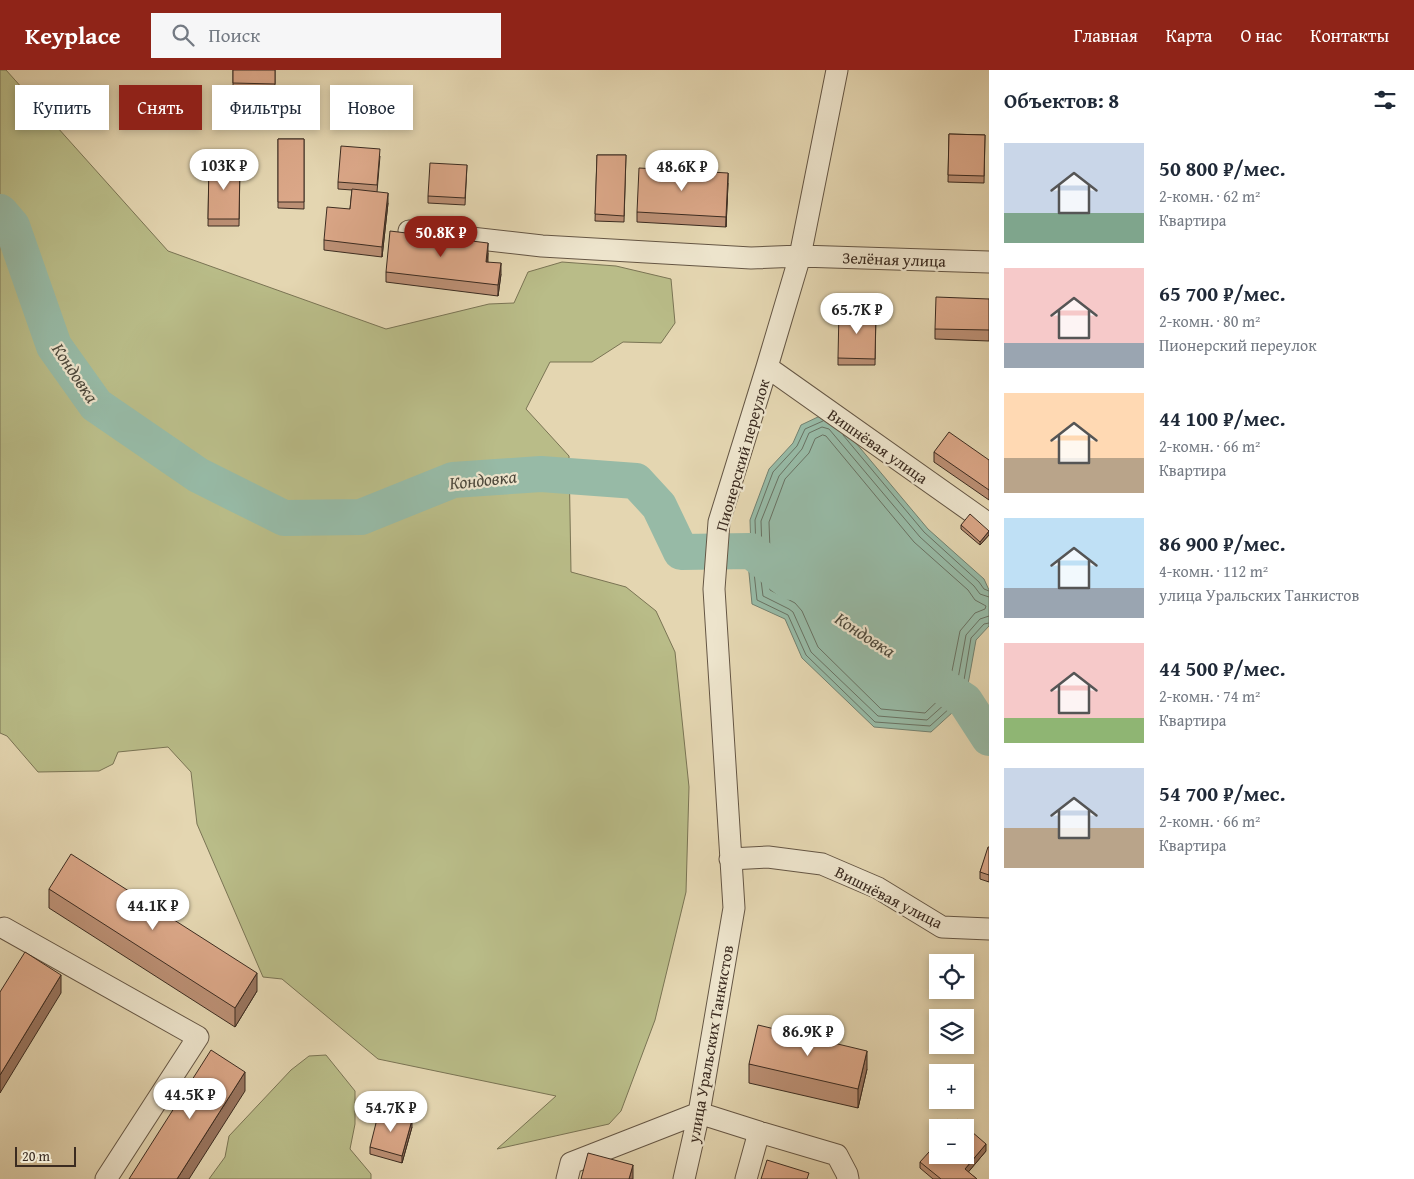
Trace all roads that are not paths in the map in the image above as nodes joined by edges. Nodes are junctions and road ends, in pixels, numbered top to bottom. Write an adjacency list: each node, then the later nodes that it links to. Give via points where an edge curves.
1 (837, 70): 3 (street, Пионерский переулок)
2 (409, 230): 3 (street, Зелёная улица, via 542,246 751,258)
3 (800, 256): 4 (street, Зелёная улица); 5 (street, Пионерский переулок)
4 (989, 262)
5 (767, 367): 6 (street, Вишнёвая улица); 7 (street, Пионерский переулок, via 719,522 714,589)
6 (989, 524)
7 (730, 859): 8 (street, Пионерский переулок); 10 (street, Вишнёвая улица, via 768,857 822,864 878,888 942,927)
8 (734, 908): 11 (street, улица Уральских Танкистов)
9 (1, 929): 13 (street, via 198,1037)
10 (989, 929)
11 (699, 1112): 12 (street); 14 (street, via 571,1163); 15 (street, улица Уральских Танкистов)
12 (759, 1132): 16 (street); 17 (street, via 837,1155)
13 (106, 1179)
14 (567, 1179)
15 (684, 1179)
16 (746, 1179)
17 (848, 1179)

